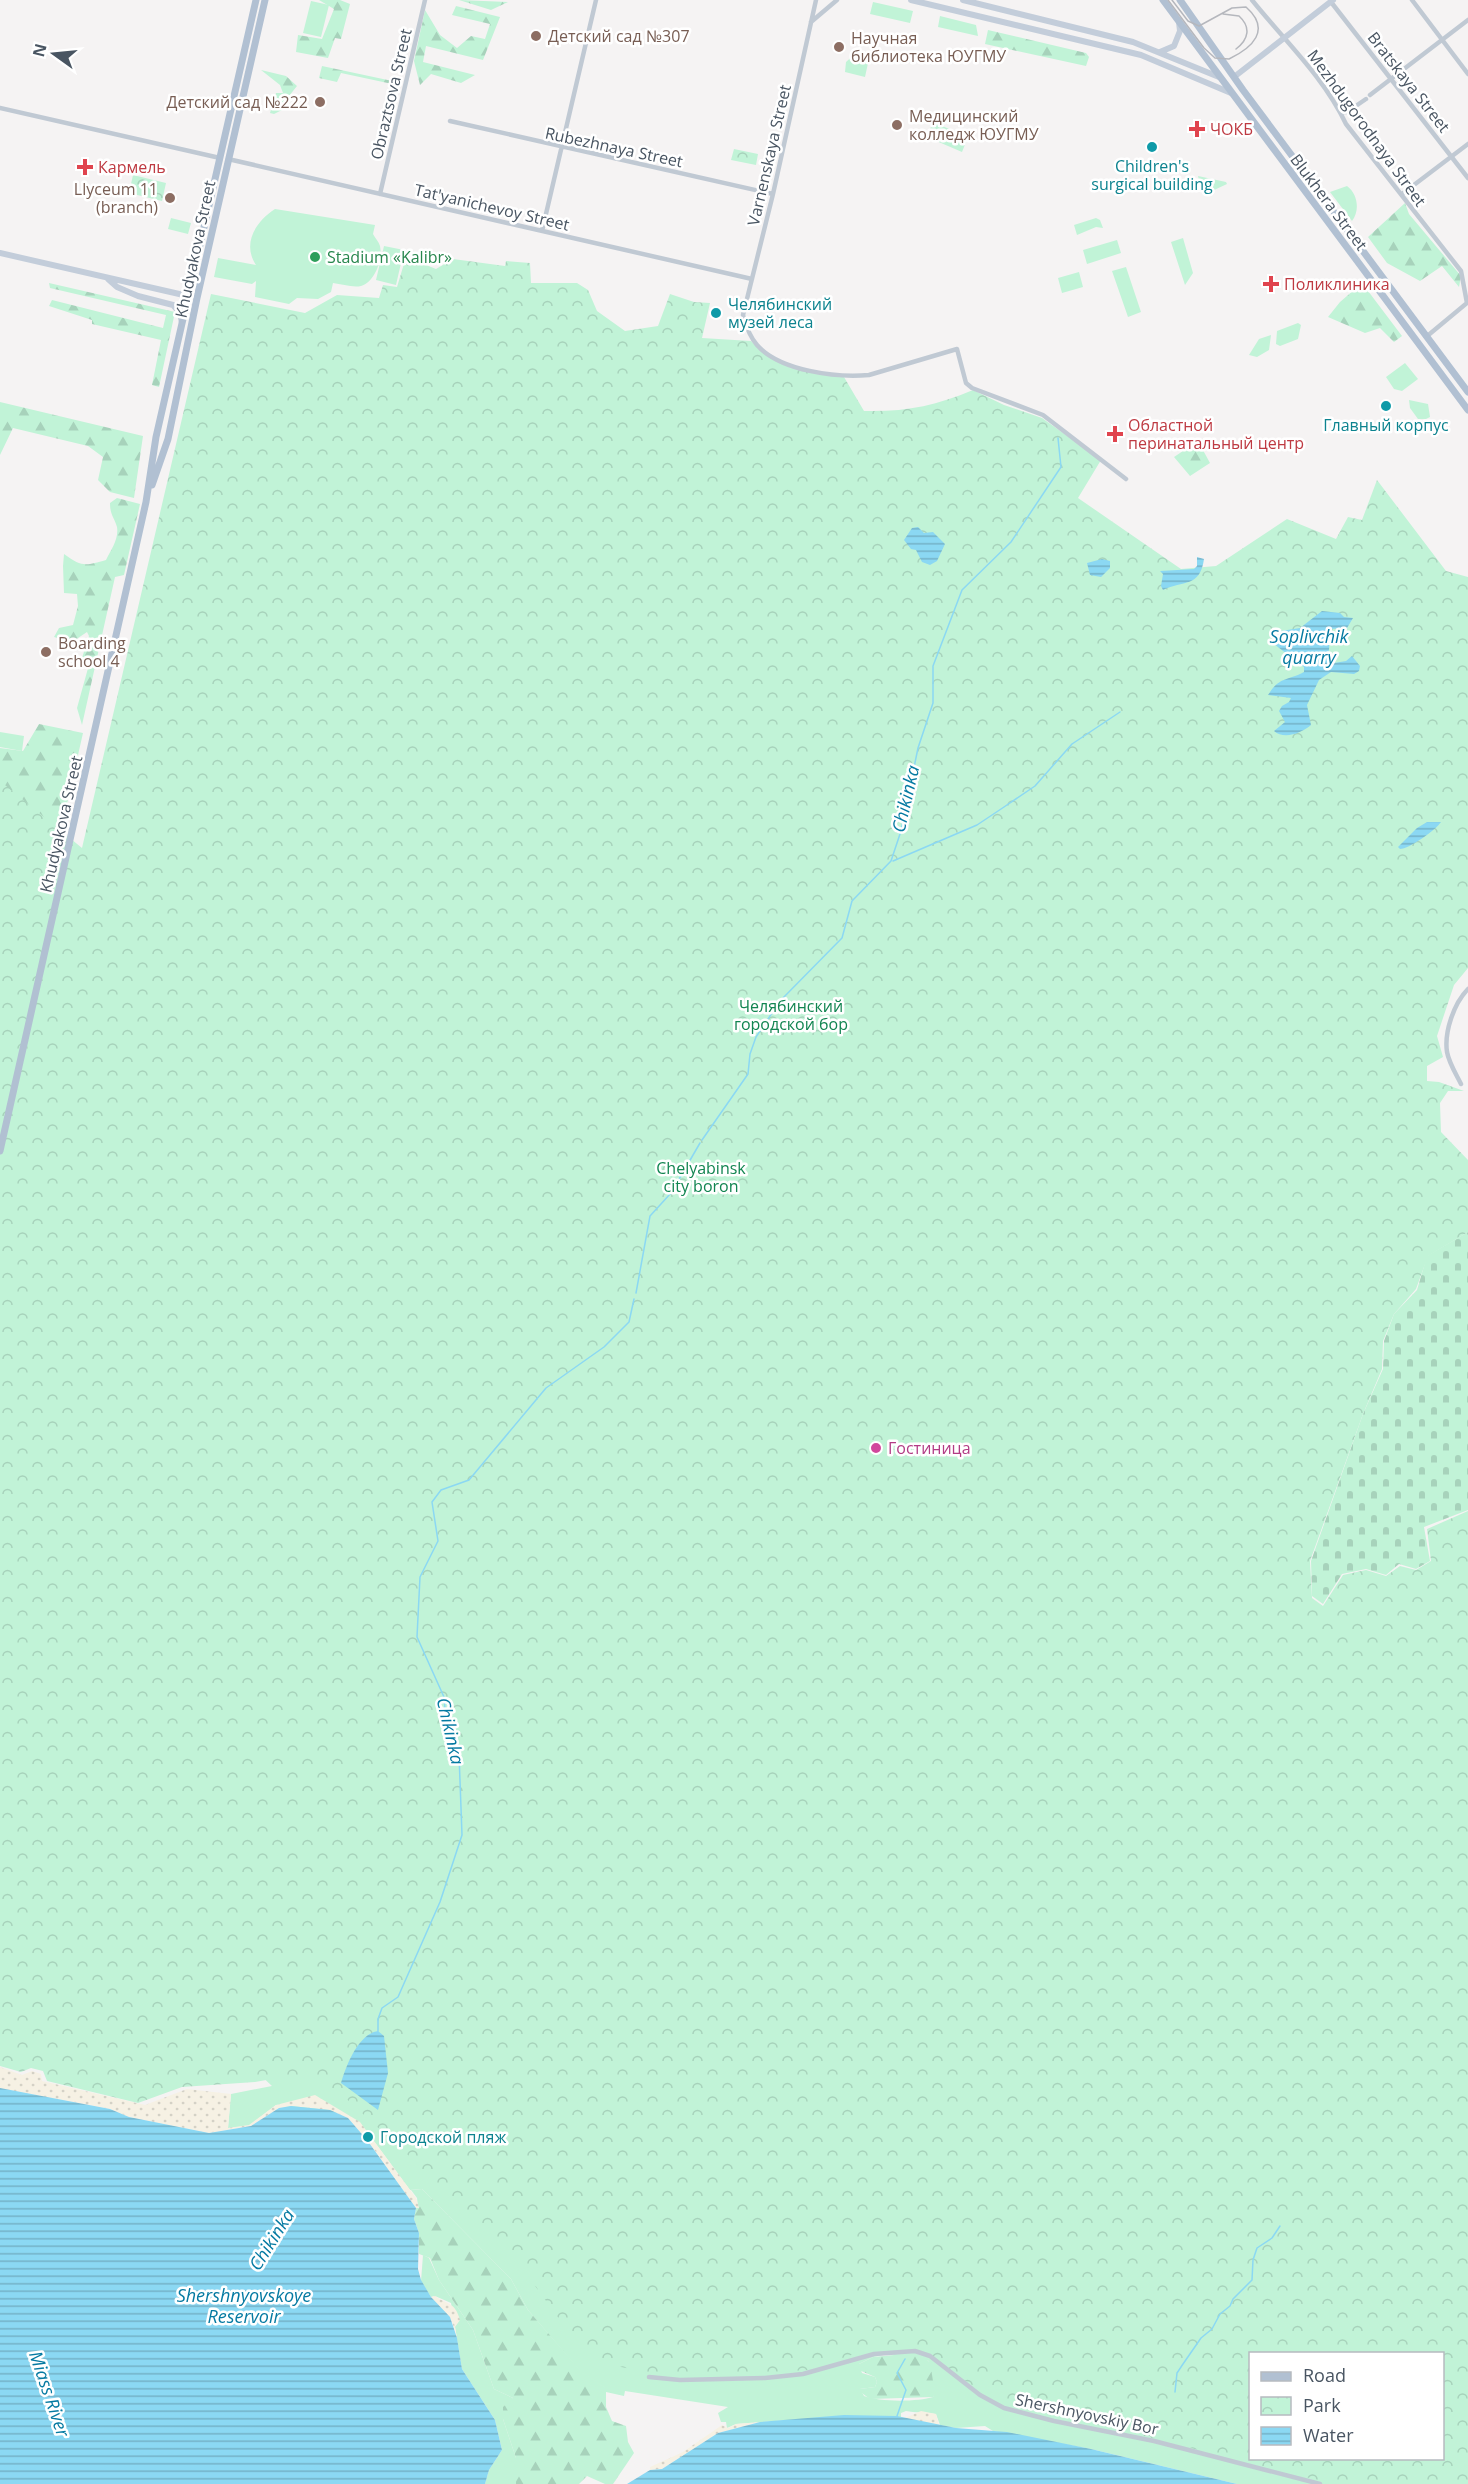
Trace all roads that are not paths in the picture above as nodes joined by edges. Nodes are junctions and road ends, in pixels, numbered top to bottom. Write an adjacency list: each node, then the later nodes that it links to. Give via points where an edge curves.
1 (256, 0): 31 (main road, Khudyakova Street)
2 (265, 0): 32 (main road, Khudyakova Street)
3 (424, 0): 34 (street, Obraztsova Street)
4 (596, 0): 29 (street)
5 (816, 0): 16 (street, Varnenskaya Street)
6 (837, 0): 16 (street)
7 (911, 0): 24 (main road, via 1129,52)
8 (963, 0): 19 (main road)
9 (1163, 0): 15 (main road)
10 (1180, 0): 21 (main road, Blukhera Street)
11 (1252, 0): 17 (street, Mezhdugorodnaya Street)
12 (1412, 0): 18 (street)
13 (1332, 1): 17 (main road); 23 (street, Bratskaya Street)
14 (1468, 20): 18 (street)
15 (1179, 21): 19 (main road, via 1174,45); 22 (main road)
16 (811, 22): 35 (street, Varnenskaya Street)
17 (1285, 38): 21 (main road); 26 (street, Mezhdugorodnaya Street)
18 (1443, 40): 20 (street); 23 (street)
19 (1156, 51): 22 (main road)
20 (1468, 74)
21 (1234, 76): 22 (main road); 24 (main road); 46 (main road, Blukhera Street)
22 (1219, 77): 24 (main road, Blukhera Street)
23 (1392, 78): 26 (street, via 1347,112); 30 (street, Bratskaya Street)
24 (1232, 95): 48 (main road, Blukhera Street)
25 (0, 108): 31 (street)
26 (1340, 112): 36 (street, Mezhdugorodnaya Street)
27 (450, 121): 29 (street, Rubezhnaya Street)
28 (1468, 144): 30 (street)
29 (562, 148): 35 (street, Rubezhnaya Street); 37 (street)
30 (1451, 156): 33 (street, Bratskaya Street); 36 (street)
31 (220, 158): 32 (main road); 43 (main road, Khudyakova Street)
32 (228, 159): 34 (street, Tat'yanichevoy Street); 44 (main road, Khudyakova Street)
33 (1468, 178)
34 (380, 194): 37 (street, Tat'yanichevoy Street)
35 (773, 194): 42 (street, Varnenskaya Street)
36 (1402, 194): 40 (street, Mezhdugorodnaya Street)
37 (543, 231): 42 (street, Tat'yanichevoy Street)
38 (0, 253): 41 (main road)
39 (1468, 266): 40 (street)
40 (1461, 272): 46 (street, via 1467,303)
41 (105, 277): 43 (main road); 45 (main road, via 132,294 173,305)
42 (752, 279): 50 (street, Varnenskaya Street, via 743,315 747,328 759,347 789,365 869,375 957,349 966,383 1005,403 1043,416)
43 (188, 296): 44 (main road); 45 (main road, Khudyakova Street)
44 (197, 298): 51 (main road, Khudyakova Street, via 168,439)
45 (182, 325): 51 (main road, Khudyakova Street, via 156,437)
46 (1426, 336): 47 (main road, Blukhera Street)
47 (1468, 392)
48 (1465, 399): 49 (main road, Blukhera Street)
49 (1468, 410)
50 (1126, 479)
51 (146, 502): 54 (main road, Khudyakova Street)
52 (1468, 989): 53 (street, via 1460,997 1447,1042 1448,1055)
53 (1461, 1084)
54 (0, 1151)
55 (649, 2377): 56 (street, Shershnyovskiy Bor, via 765,2378 802,2374 874,2354 915,2351 930,2356 980,2395 1004,2408)
56 (1320, 2484)

